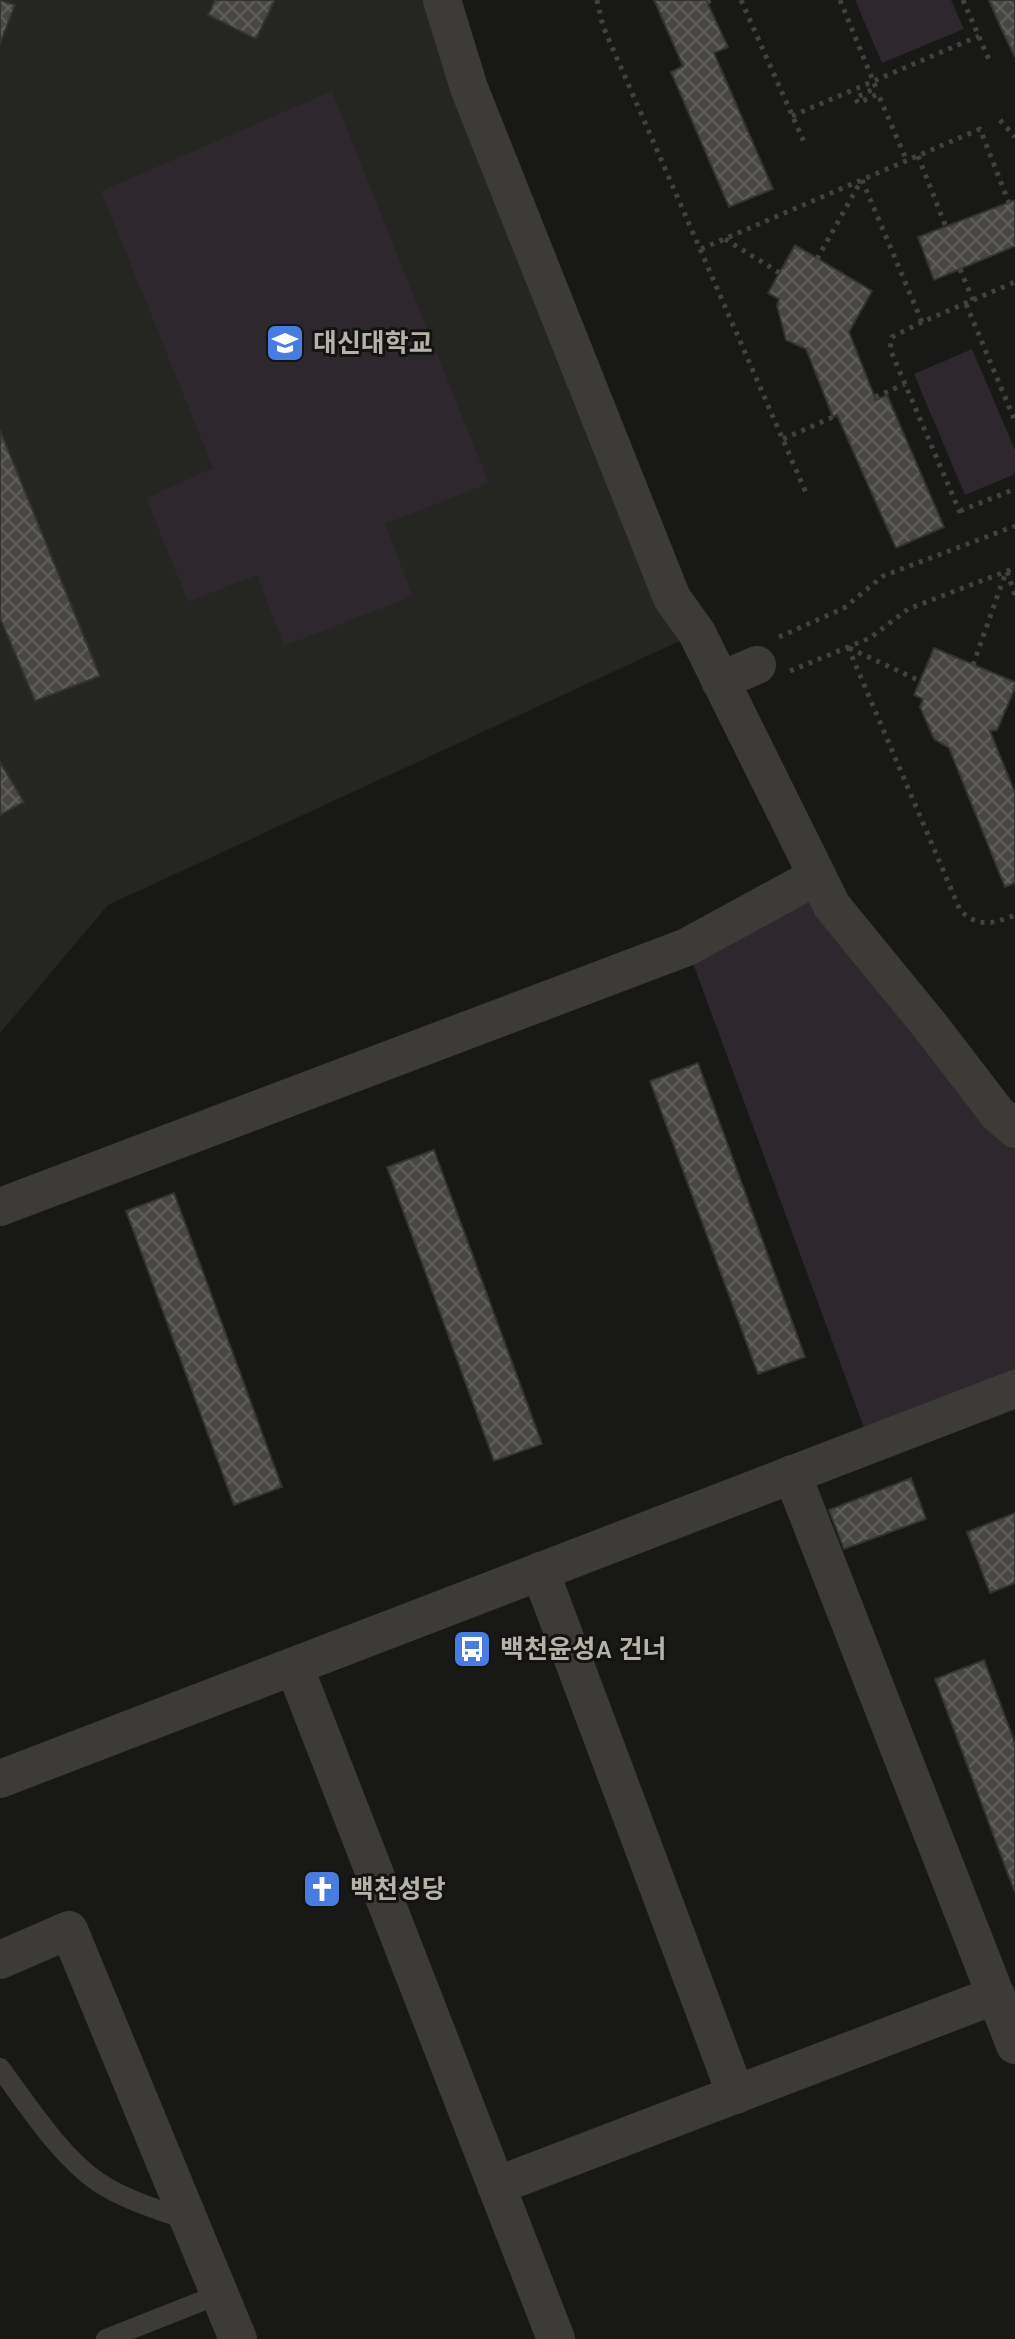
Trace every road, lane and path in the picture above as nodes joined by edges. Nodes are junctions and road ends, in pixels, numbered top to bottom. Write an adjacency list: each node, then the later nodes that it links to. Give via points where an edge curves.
1 (442, 0): 41 (street, via 469,88 672,598 697,633)
2 (597, 0): 19 (path, via 603,26)
3 (741, 0): 9 (path)
4 (840, 0): 8 (path)
5 (965, 1): 6 (path)
6 (979, 36): 7 (path); 8 (path)
7 (990, 62)
8 (874, 81): 9 (path); 14 (path, via 876,88 855,98 858,103 878,94)
9 (792, 116): 12 (path)
10 (1000, 120): 11 (path)
11 (1015, 137)
12 (804, 142)
13 (918, 156): 14 (path); 16 (path, via 980,129); 17 (path)
14 (907, 161): 15 (path)
15 (862, 180): 18 (path); 20 (path); 26 (path)
16 (1009, 203)
17 (946, 227)
18 (725, 239): 19 (path); 22 (path)
19 (701, 249): 31 (path)
20 (817, 259)
21 (960, 269): 24 (path)
22 (780, 273)
23 (1015, 282): 24 (path)
24 (973, 300): 25 (path)
25 (966, 304): 26 (path); 30 (path)
26 (922, 322): 27 (path, via 892,337 890,344)
27 (905, 384): 28 (path); 32 (path, via 961,514)
28 (875, 397)
29 (833, 417): 31 (path)
30 (1015, 421)
31 (782, 439): 33 (path)
32 (1015, 489)
33 (807, 495)
34 (1015, 526): 39 (path, via 883,576)
35 (1015, 568): 36 (path)
36 (1006, 571): 37 (path); 38 (path, via 908,609 870,638); 40 (path)
37 (1015, 595)
38 (848, 647): 39 (path); 42 (path); 44 (path, via 960,910 987,924)
39 (771, 660): 41 (street)
40 (973, 665)
41 (720, 681): 43 (street)
42 (920, 681)
43 (817, 876): 45 (street, via 832,906); 46 (street, via 687,947)
44 (1015, 915)
45 (1015, 1129)
46 (0, 1207)
47 (1015, 1389): 48 (street)
48 (792, 1474): 49 (street); 53 (street)
49 (540, 1571): 50 (street); 56 (street)
50 (294, 1666): 51 (street); 57 (street)
51 (0, 1779)
52 (0, 1960): 58 (street, via 69,1930)
53 (996, 1995): 54 (street); 56 (street)
54 (1015, 2045)
55 (0, 2068): 58 (lane, via 67,2154 97,2181)
56 (736, 2095): 57 (street)
57 (496, 2186): 62 (street)
58 (190, 2221): 59 (street)
59 (220, 2294): 60 (lane); 61 (street)
60 (106, 2339)
61 (238, 2339)
62 (556, 2339)

